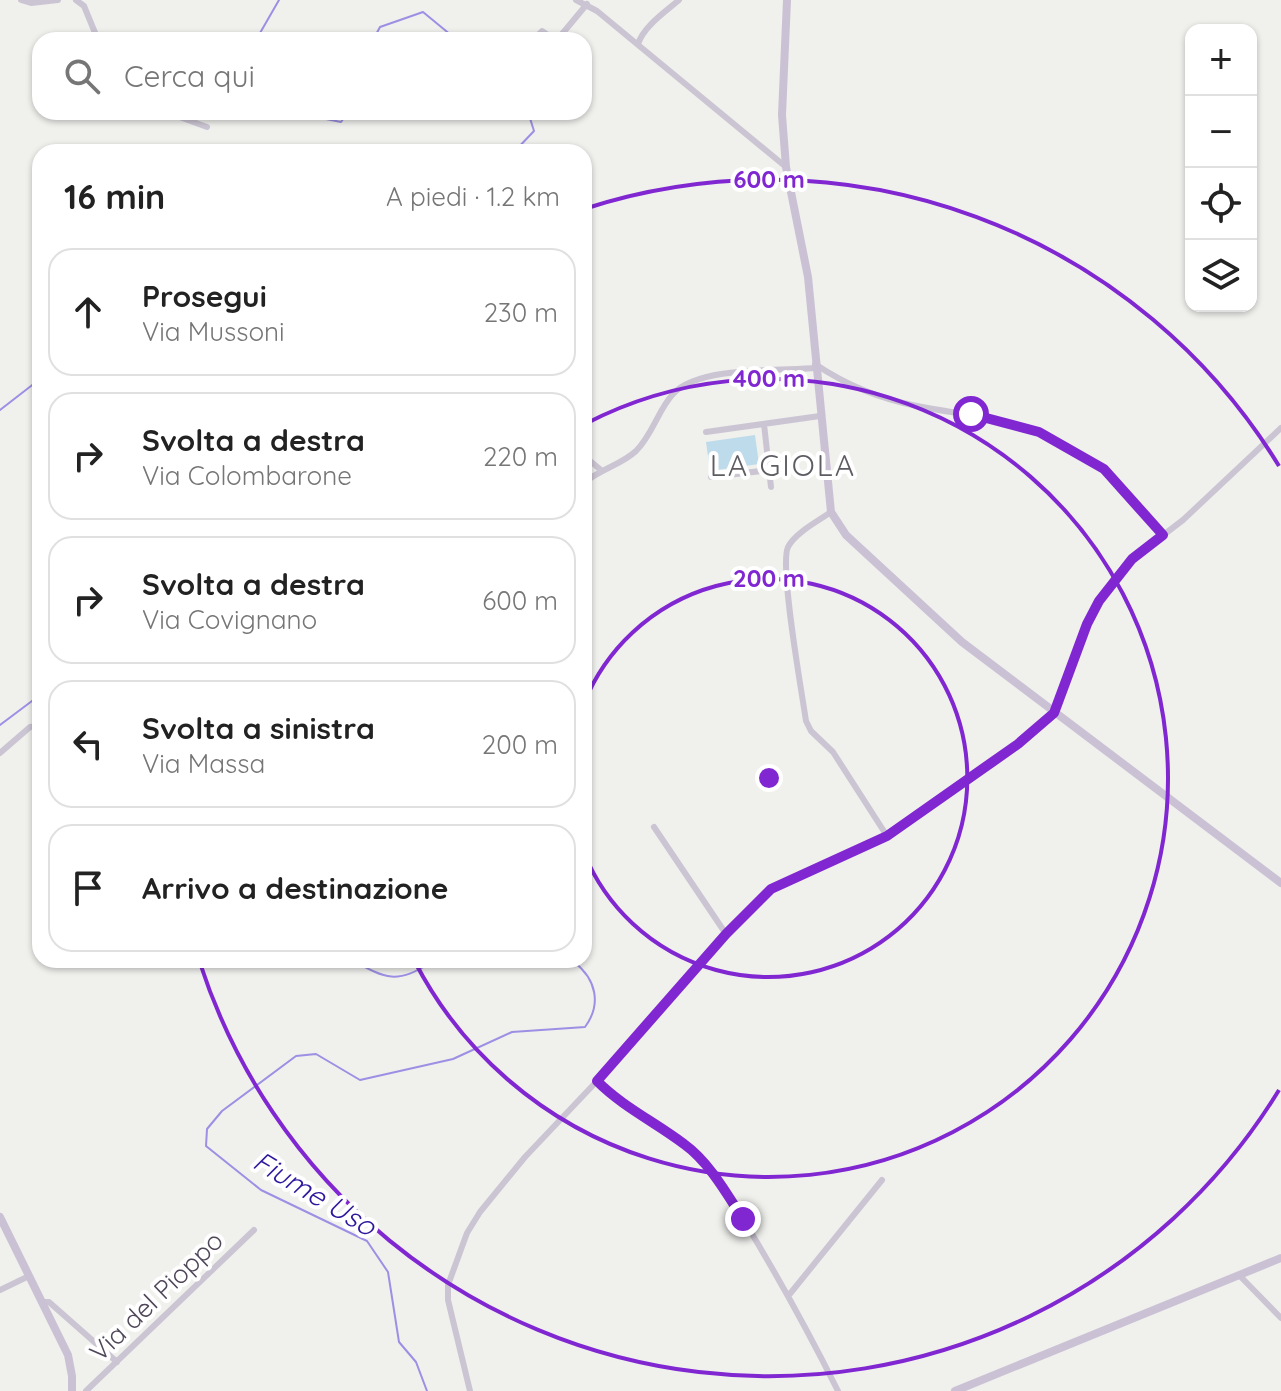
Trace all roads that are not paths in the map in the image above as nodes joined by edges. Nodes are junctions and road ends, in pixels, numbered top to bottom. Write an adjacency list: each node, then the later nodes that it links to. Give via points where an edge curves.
1 (21, 0): 2 (street)
2 (58, 0)
3 (76, 0): 8 (street)
4 (576, 0): 7 (street)
5 (679, 0): 10 (street)
6 (787, 0): 13 (street, via 782,115)
7 (587, 4): 9 (street); 10 (street)
8 (95, 32)
9 (563, 32)
10 (638, 44): 13 (street)
11 (188, 120): 12 (street)
12 (207, 127)
13 (786, 167): 14 (street, via 808,277)
14 (816, 366): 15 (street); 20 (street, via 745,370 690,381 673,393 638,449); 26 (street, via 888,399 1039,432 1104,469)
15 (820, 416): 16 (street); 25 (street)
16 (764, 424): 18 (street); 21 (street)
17 (1281, 428): 26 (street)
18 (706, 432)
19 (592, 463): 20 (street)
20 (601, 470): 22 (street)
21 (769, 470): 23 (street); 24 (street)
22 (592, 477)
23 (711, 477)
24 (771, 487)
25 (831, 512): 27 (street, via 846,535 962,642); 31 (street, via 786,550 806,721 838,759)
26 (1163, 535): 27 (street, via 1132,559 1099,601)
27 (1054, 713): 31 (street); 32 (street)
28 (32, 727): 29 (street)
29 (0, 753)
30 (654, 827): 33 (street)
31 (887, 836): 33 (street, via 771,889)
32 (1281, 883)
33 (726, 934): 34 (street)
34 (597, 1081): 43 (street, via 699,1158); 49 (street, via 525,1157 467,1233 448,1285 448,1300)
35 (882, 1180): 43 (street)
36 (0, 1217): 37 (street)
37 (2, 1227): 41 (street)
38 (254, 1230): 46 (street, Via del Pioppo)
39 (1281, 1258): 40 (street)
40 (1239, 1275): 45 (street); 51 (street)
41 (29, 1276): 42 (street); 44 (street)
42 (0, 1290)
43 (789, 1295): 50 (street)
44 (42, 1302): 46 (street, via 49,1302); 47 (street, via 68,1355)
45 (1281, 1318)
46 (117, 1362): 48 (street, Via del Pioppo)
47 (72, 1391)
48 (86, 1391)
49 (470, 1391)
50 (838, 1391)
51 (955, 1391)

